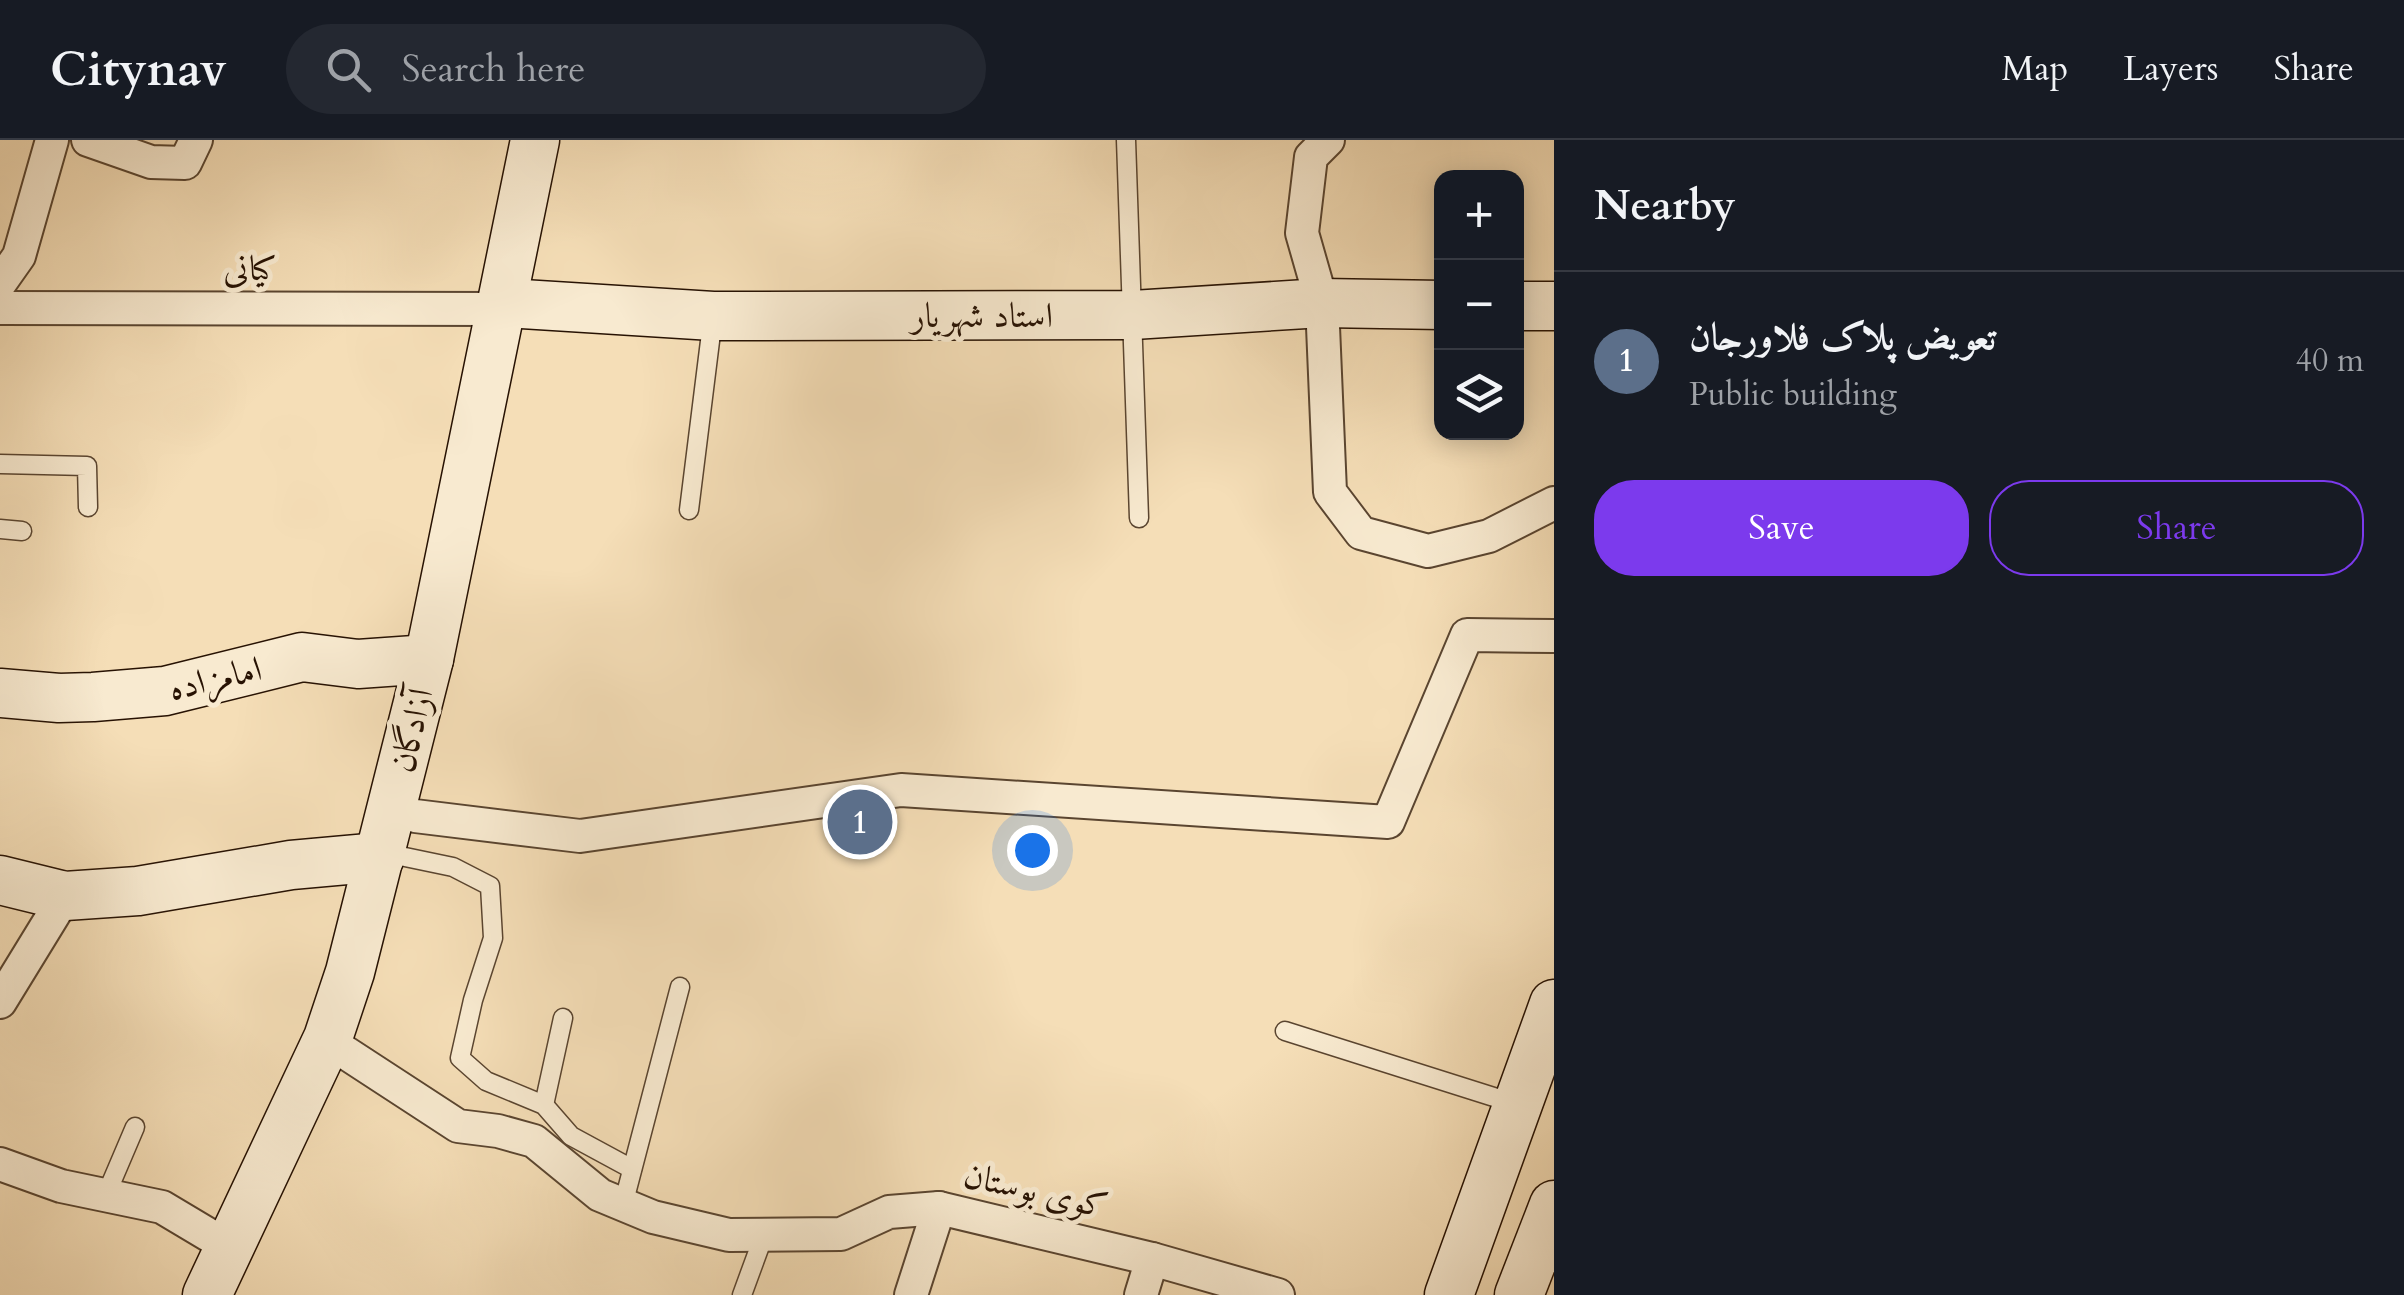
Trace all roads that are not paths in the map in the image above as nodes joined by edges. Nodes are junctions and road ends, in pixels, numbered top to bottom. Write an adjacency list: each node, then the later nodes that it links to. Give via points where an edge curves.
1 (52, 140): 8 (street, via 19,256)
2 (88, 140): 3 (street, via 151,162 185,163)
3 (196, 140)
4 (535, 140): 11 (main road, آزادگان)
5 (554, 140): 11 (main road, آزادگان)
6 (1126, 140): 15 (lane)
7 (1328, 140): 9 (street, via 1310,157 1302,233)
8 (0, 283)
9 (1322, 303): 10 (main road, استاد شهریار); 15 (main road, استاد شهریار); 18 (street, via 1330,492 1360,533 1428,551 1489,536)
10 (1434, 305)
11 (511, 306): 14 (street, کیانی); 16 (main road, استاد شهریار); 25 (main road, آزادگان); 27 (main road, آزادگان)
12 (1524, 306): 13 (main road)
13 (1554, 306)
14 (0, 308)
15 (1132, 315): 16 (main road, استاد شهریار); 21 (lane)
16 (713, 316): 20 (lane)
17 (0, 464): 19 (lane, via 87,466)
18 (1554, 503)
19 (88, 507)
20 (689, 510)
21 (1139, 518)
22 (0, 528): 23 (lane)
23 (22, 531)
24 (1554, 636): 27 (street, via 1467,635 1388,822 900,790 580,836)
25 (429, 659): 26 (main road, امامزاده, via 358,664 302,657 164,691 93,697); 27 (main road, آزادگان)
26 (0, 693)
27 (400, 843): 29 (main road, via 138,891); 35 (main road, آزادگان, via 393,911); 37 (lane, via 490,886 493,938 460,1058 486,1081); 46 (main road, آزادگان, via 328,1038)
28 (0, 880): 29 (main road)
29 (65, 896): 31 (street)
30 (680, 987): 40 (lane)
31 (0, 1002)
32 (1554, 1004): 36 (main road)
33 (563, 1018): 37 (lane)
34 (1285, 1030): 36 (lane)
35 (344, 1051): 42 (street, کوی بوستان, via 458,1126 534,1141 600,1195); 49 (main road, آزادگان)
36 (1517, 1104): 54 (main road)
37 (544, 1105): 40 (lane, via 571,1136)
38 (135, 1127): 41 (lane)
39 (0, 1164): 41 (street)
40 (632, 1170): 42 (lane)
41 (106, 1195): 46 (street, via 162,1207)
42 (623, 1204): 45 (street, کوی بوستان, via 729,1235)
43 (1554, 1204): 55 (main road)
44 (939, 1208): 45 (street, کوی بوستان, via 890,1212 841,1234); 47 (street, کوی بوستان); 51 (street)
45 (764, 1235): 50 (lane)
46 (229, 1248): 48 (main road, آزادگان)
47 (1152, 1259): 52 (street); 53 (street, کوی بوستان)
48 (206, 1295)
49 (240, 1295)
50 (742, 1295)
51 (911, 1295)
52 (1141, 1295)
53 (1278, 1295)
54 (1449, 1295)
55 (1519, 1295)

